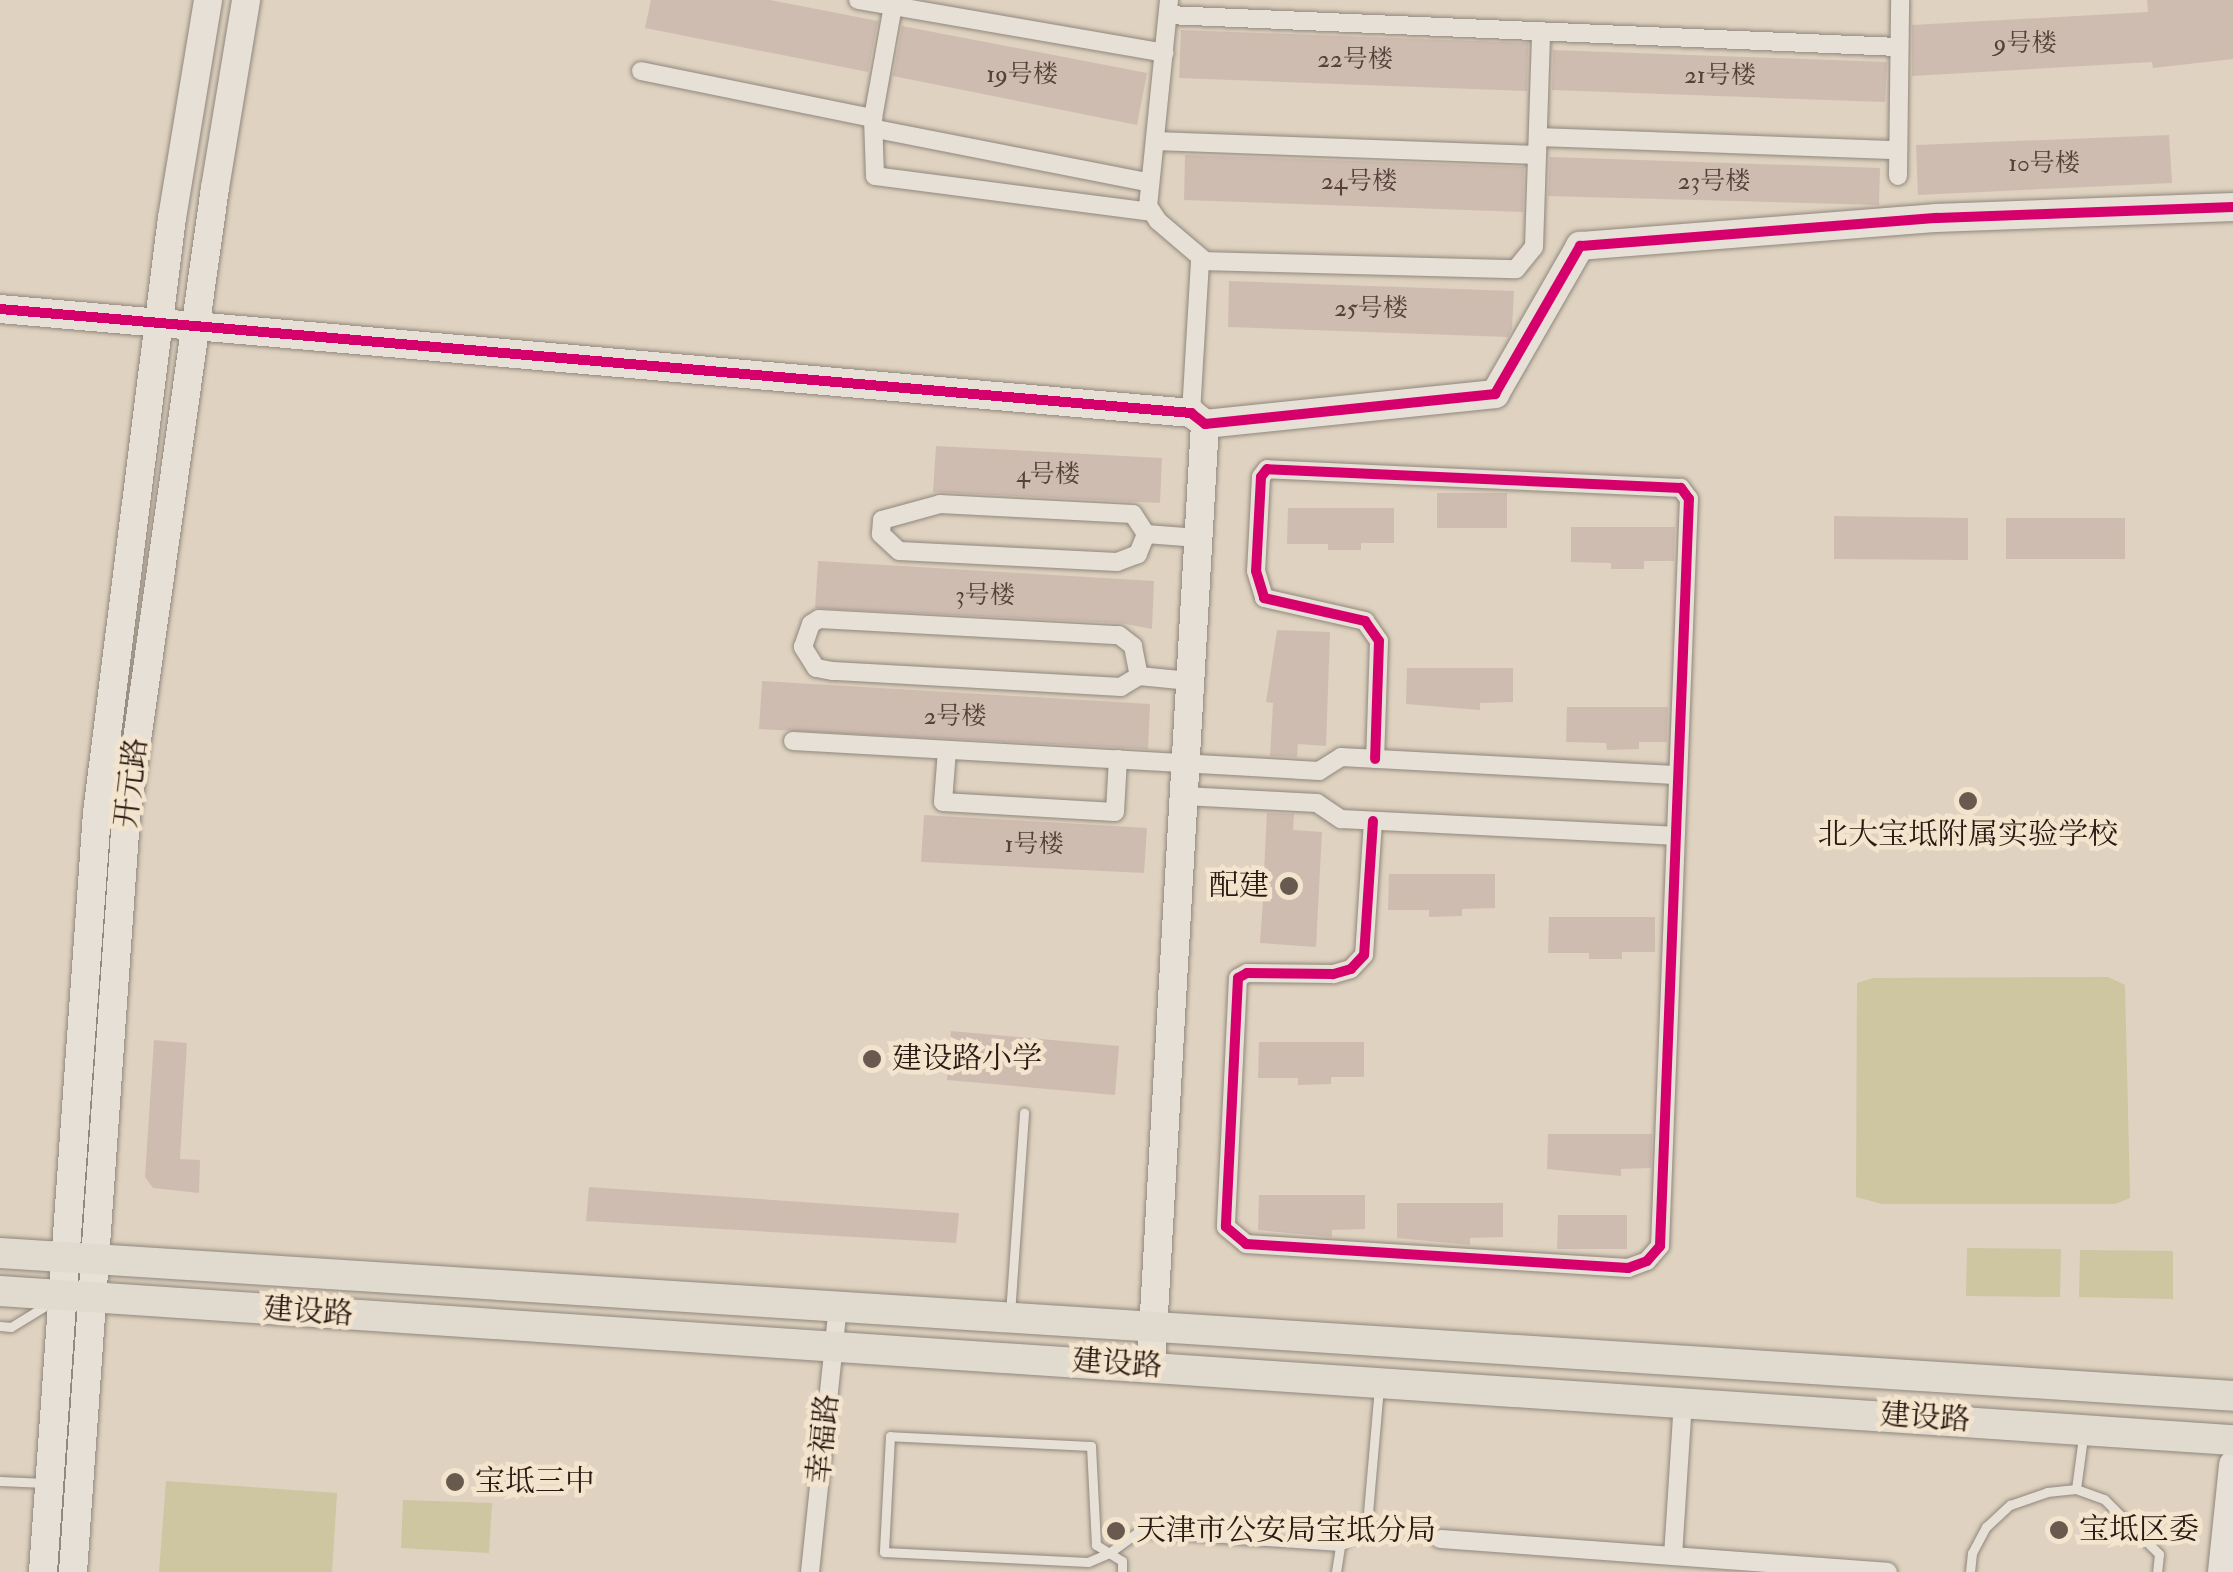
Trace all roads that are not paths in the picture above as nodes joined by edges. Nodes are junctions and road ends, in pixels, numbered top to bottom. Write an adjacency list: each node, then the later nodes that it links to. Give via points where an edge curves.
1 (208, 0): 21 (main road, 开元路)
2 (246, 0): 22 (main road, 开元路)
3 (858, 0): 5 (street)
4 (1900, 0): 8 (street)
5 (894, 3): 9 (street); 11 (street)
6 (1169, 8): 7 (street); 9 (street)
7 (1541, 32): 8 (street); 13 (street)
8 (1899, 47): 14 (street)
9 (1164, 53): 12 (street)
10 (641, 72): 11 (street)
11 (874, 124): 16 (street); 18 (street, via 875,176)
12 (1154, 141): 13 (street); 16 (street)
13 (1538, 146): 14 (street); 19 (street, via 1534,247 1516,269)
14 (1898, 150): 15 (street)
15 (1898, 176)
16 (1150, 183): 18 (street)
17 (2233, 207): 23 (main road, via 1936,218 1580,246 1495,394)
18 (1152, 212): 19 (street)
19 (1205, 261): 23 (street, via 1200,260)
20 (0, 309): 21 (main road)
21 (159, 324): 22 (main road); 41 (main road, 开元路, via 97,813)
22 (198, 327): 23 (main road); 42 (main road, 开元路, via 126,818)
23 (1198, 419): 25 (main road)
24 (1146, 534): 24 (street, via 1132,514 940,504 882,520 881,534 899,552 1118,562 1138,554); 25 (street)
25 (1198, 538): 27 (main road)
26 (1139, 676): 26 (street, via 1133,646 1119,635 819,618 803,647 816,668 832,672 1121,687); 27 (street)
27 (1190, 682): 32 (main road)
28 (793, 741): 29 (street)
29 (947, 750): 30 (street); 30 (street, via 942,802 1077,810 1115,812)
30 (1118, 759): 32 (street)
31 (1375, 759): 33 (street, via 1341,758); 34 (street); 34 (street, via 1379,642 1365,621 1264,598 1256,571 1261,477 1267,470 1681,488 1689,499)
32 (1186, 762): 33 (street); 35 (main road)
33 (1318, 771): 36 (street)
34 (1675, 775): 38 (street)
35 (1184, 796): 36 (street); 49 (main road)
36 (1317, 803): 37 (street, via 1341,819)
37 (1373, 821): 38 (street); 38 (street, via 1364,955 1351,970 1334,974 1238,978 1224,1206 1226,1227 1246,1244 1628,1268 1647,1262 1660,1246)
38 (1674, 836)
39 (1024, 1112): 47 (lane)
40 (0, 1253): 41 (main road, 建设路)
41 (64, 1258): 42 (main road, 建设路); 44 (main road, 开元路)
42 (94, 1260): 45 (main road, 开元路); 46 (main road, 建设路)
43 (0, 1291): 44 (main road, 建设路)
44 (61, 1296): 45 (main road, 建设路); 48 (lane, via 11,1327); 59 (main road, 开元路)
45 (92, 1298): 50 (main road, 建设路); 67 (main road, 开元路)
46 (838, 1306): 47 (main road, 建设路); 50 (street, 幸福路)
47 (1010, 1316): 49 (main road, 建设路)
48 (0, 1326)
49 (1154, 1328): 51 (main road); 53 (main road, 建设路)
50 (834, 1347): 51 (main road, 建设路); 68 (street, 幸福路)
51 (1151, 1366): 52 (main road, 建设路)
52 (1379, 1383): 54 (main road, 建设路); 62 (lane, via 1368,1524)
53 (2233, 1396)
54 (1683, 1400): 55 (main road, 建设路); 64 (street)
55 (2084, 1430): 56 (main road, 建设路); 60 (lane)
56 (2233, 1440)
57 (2233, 1465): 74 (main road)
58 (0, 1481): 59 (lane)
59 (49, 1484): 66 (main road, 开元路)
60 (2076, 1489): 72 (lane, via 2010,1505 1986,1527); 73 (lane, via 2104,1499 2158,1554)
61 (1440, 1539): 65 (street)
62 (1340, 1546): 63 (lane, via 1138,1532); 70 (lane)
63 (1109, 1553): 63 (lane, via 1096,1545 1091,1446 890,1436 884,1552 1088,1562); 69 (lane, via 1122,1561)
64 (1673, 1556): 65 (street); 71 (street)
65 (1644, 1563)
66 (43, 1572)
67 (73, 1572)
68 (810, 1572)
69 (1122, 1572)
70 (1336, 1572)
71 (1888, 1572)
72 (1970, 1572)
73 (2157, 1572)
74 (2222, 1572)

